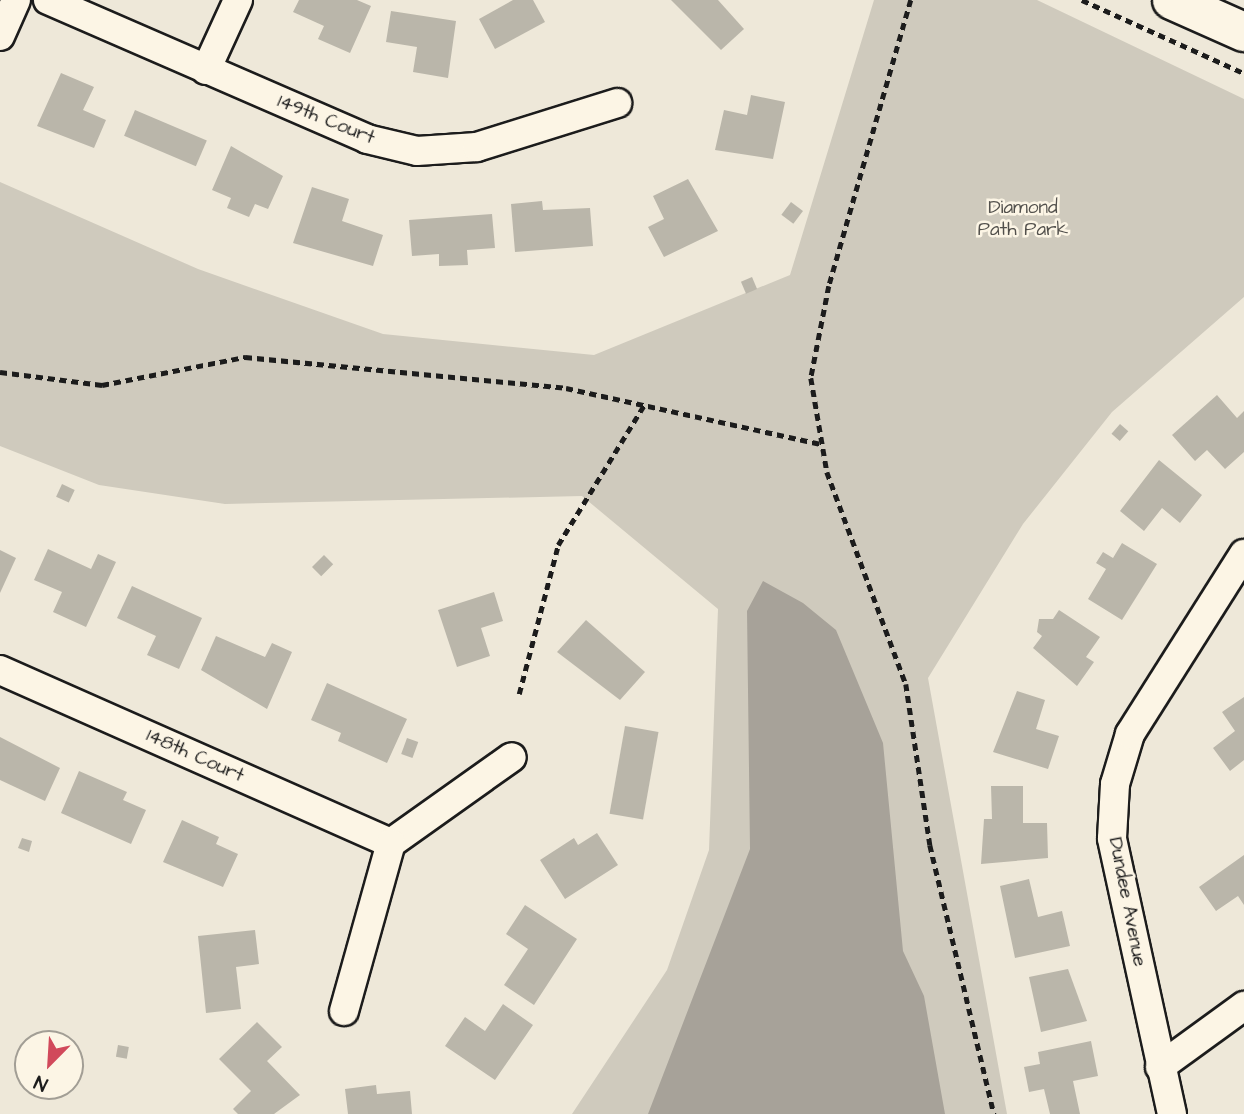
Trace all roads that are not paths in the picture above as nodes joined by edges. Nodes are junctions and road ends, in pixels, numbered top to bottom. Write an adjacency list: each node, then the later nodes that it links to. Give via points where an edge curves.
1 (16, 0): 6 (street)
2 (48, 0): 7 (street, 149th Court)
3 (237, 0): 7 (street)
4 (1172, 0): 5 (highway)
5 (1244, 32)
6 (0, 36)
7 (206, 70): 8 (street, 149th Court, via 367,139 417,151 477,147)
8 (617, 103)
9 (1244, 554): 15 (street, Dundee Avenue, via 1130,734 1115,784 1112,838)
10 (0, 670): 12 (street, 148th Court)
11 (512, 757): 12 (street)
12 (391, 843): 14 (street)
13 (1244, 1006): 15 (street)
14 (344, 1011)
15 (1160, 1067): 16 (street, Dundee Avenue)
16 (1172, 1114)

